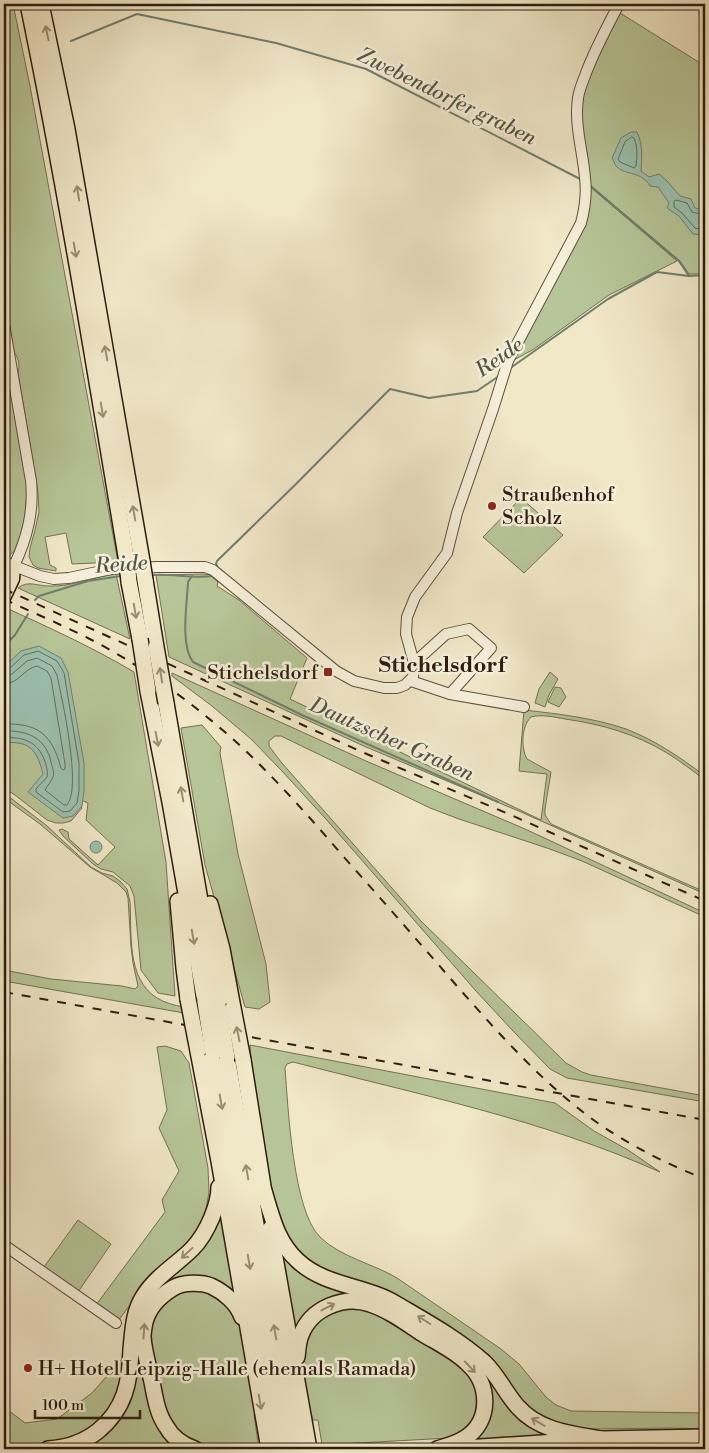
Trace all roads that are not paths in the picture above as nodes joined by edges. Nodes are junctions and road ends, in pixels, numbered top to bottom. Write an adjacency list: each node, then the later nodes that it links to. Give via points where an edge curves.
1 (28, 4): 12 (highway, one-way to 12, bridge, via 70,220 129,582)
2 (41, 4): 13 (highway, one-way to 2, bridge, via 67,129)
3 (619, 4): 8 (street, via 591,60 578,97 579,140 586,192 581,224 507,365 446,552 415,597 407,617 406,634)
4 (4, 324): 5 (street, via 32,492 28,530)
5 (9, 564): 6 (main road); 7 (main road, via 13,579); 9 (street, via 54,578 103,570 205,567 336,671 354,681 397,688)
6 (4, 581)
7 (4, 598)
8 (414, 663): 9 (street); 10 (street, via 446,634 469,629 491,648)
9 (411, 680): 10 (street)
10 (450, 694): 11 (street)
11 (524, 707)
12 (170, 802): 13 (highway, one-way to 13); 14 (highway, bridge, via 188,999)
13 (218, 1005): 14 (highway, bridge); 16 (highway, one-way to 13, bridge, via 243,1060)
14 (212, 1054): 15 (highway, one-way to 15); 21 (highway)
15 (219, 1161): 19 (highway, one-way to 19); 24 (highway, one-way to 24, via 218,1202 204,1234 192,1249 157,1279 139,1305 133,1323 129,1379 118,1408 93,1434 70,1446)
16 (264, 1191): 20 (highway); 23 (highway, one-way to 16, via 558,1431 538,1422 518,1407 490,1368 457,1341 381,1295 326,1278 299,1262 280,1240)
17 (4, 1246): 18 (street)
18 (116, 1323)
19 (249, 1337): 21 (highway, one-way to 21); 25 (highway, one-way to 19, via 169,1431 158,1406 143,1335 153,1304 177,1286 208,1285 235,1304)
20 (296, 1379): 21 (highway); 30 (highway, one-way to 30, via 299,1341 314,1316 333,1304 343,1302 359,1301 378,1306 467,1362 482,1384 485,1406 478,1426 466,1438)
21 (286, 1432): 26 (highway); 27 (highway); 28 (highway); 29 (highway)
22 (705, 1437): 23 (highway)
23 (601, 1439): 31 (highway)
24 (48, 1449)
25 (195, 1449)
26 (269, 1449)
27 (282, 1449)
28 (296, 1449)
29 (309, 1449)
30 (437, 1449)
31 (446, 1449)
32 (653, 1449): 33 (highway)
33 (705, 1449)

